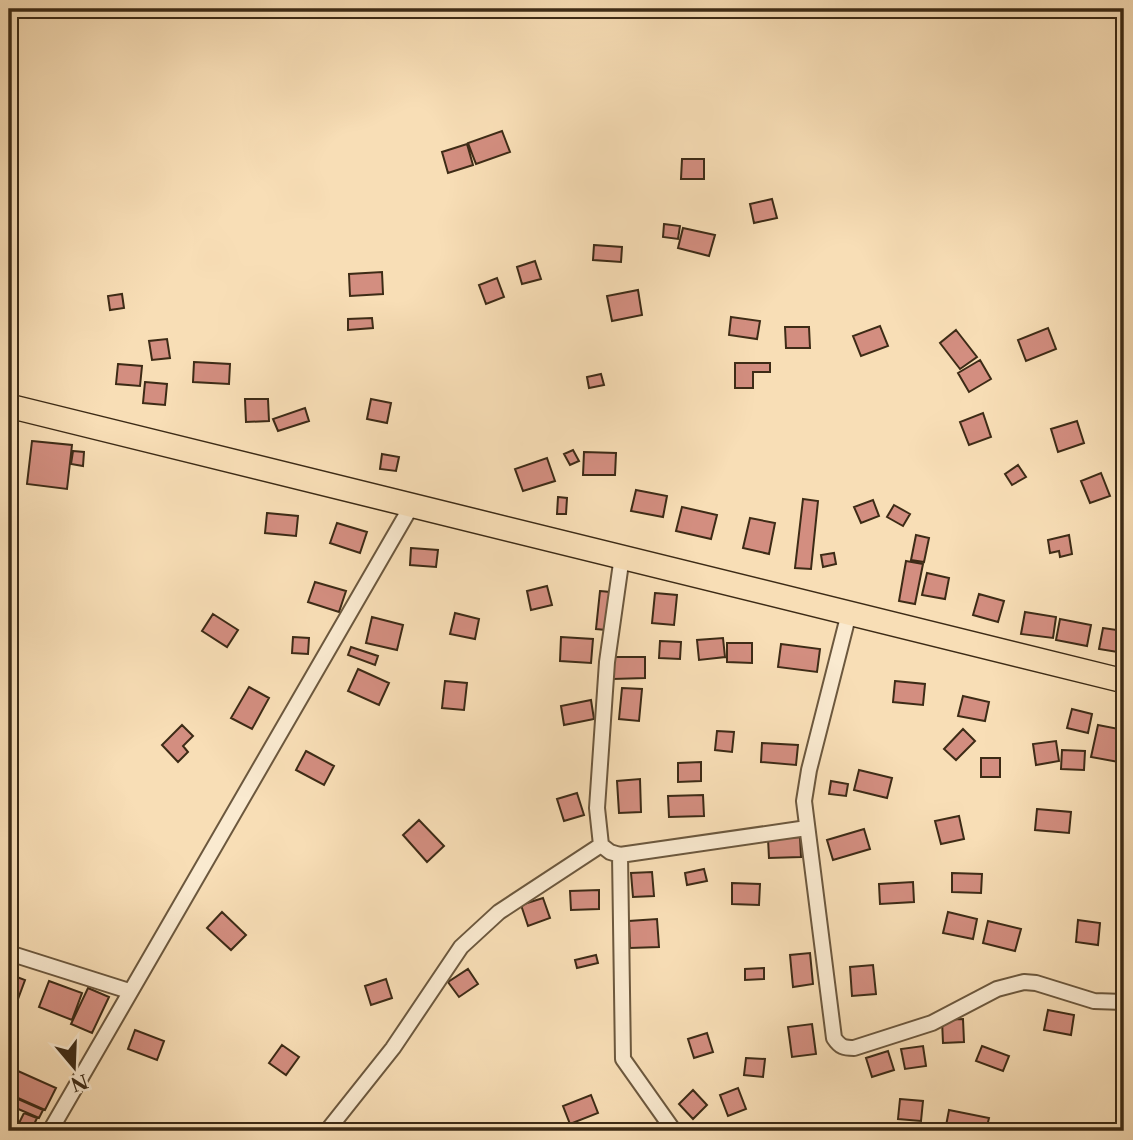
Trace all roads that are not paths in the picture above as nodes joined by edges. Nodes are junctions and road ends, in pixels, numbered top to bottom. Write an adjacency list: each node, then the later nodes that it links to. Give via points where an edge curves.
1 (9, 406): 2 (main road)
2 (412, 505): 3 (main road); 10 (street)
3 (622, 556): 4 (main road); 7 (street, via 607,662 597,808)
4 (849, 613): 5 (main road); 6 (street, via 809,770 804,801)
5 (1124, 681)
6 (807, 828): 8 (street); 11 (street, via 838,1045 854,1048 932,1023 997,989 1024,982 1094,1002)
7 (601, 845): 8 (street); 13 (street, via 499,912 461,947 393,1048)
8 (620, 855): 14 (street, via 623,1059)
9 (9, 953): 10 (street)
10 (129, 991): 12 (street)
11 (1124, 1002)
12 (50, 1131)
13 (327, 1131)
14 (674, 1131)

